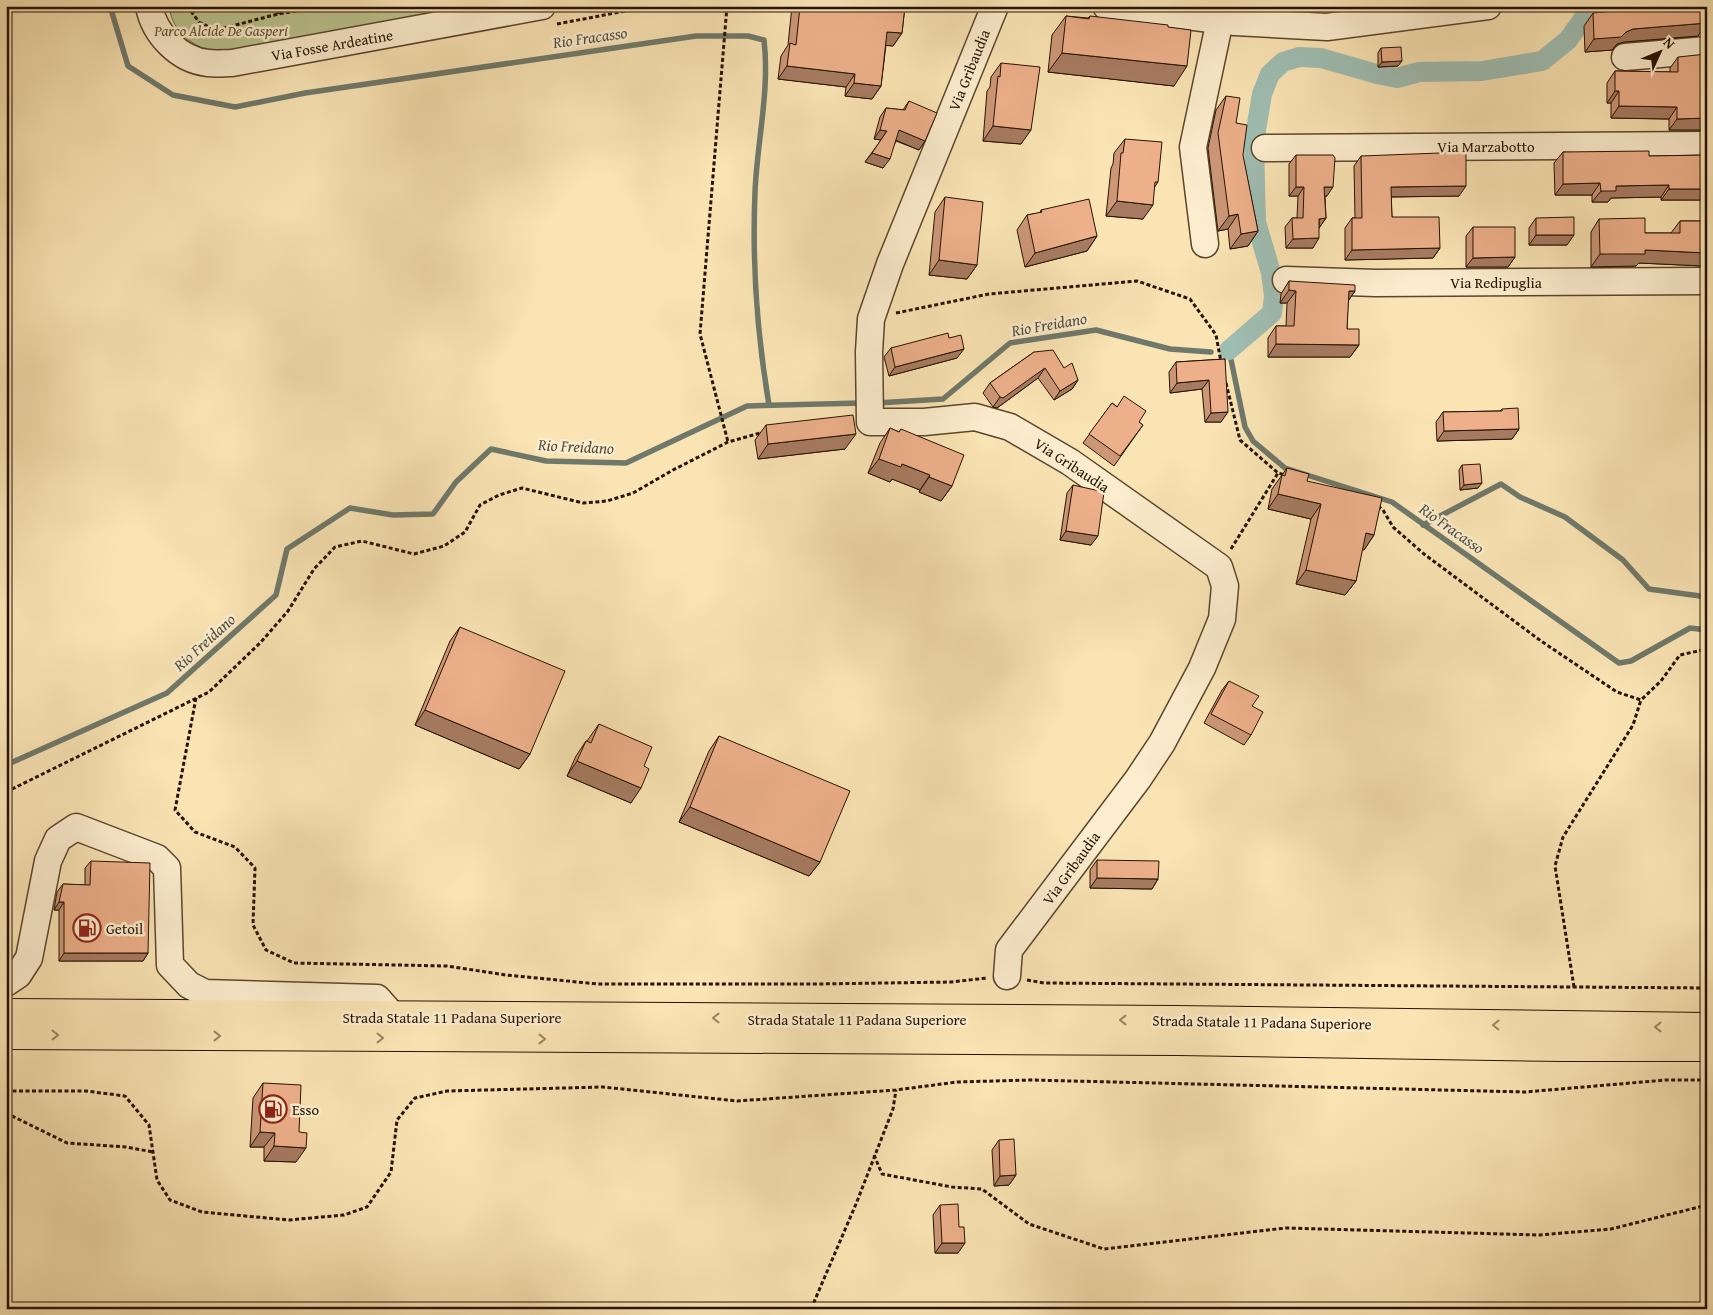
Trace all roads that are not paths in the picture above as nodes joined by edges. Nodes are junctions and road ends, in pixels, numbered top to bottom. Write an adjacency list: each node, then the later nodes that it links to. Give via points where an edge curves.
1 (148, 6): 2 (street, Via Fosse Ardeatine, via 164,39 183,55 207,63 232,63)
2 (542, 6)
3 (995, 6): 14 (street, Via Gribaudia, via 890,264 871,319 870,422 924,422 975,417 1010,427 1070,462 1219,567 1225,586 1222,620 1202,668 1162,743 1009,950)
4 (1106, 6): 6 (street)
5 (1488, 6): 6 (street, via 1327,27)
6 (1220, 20): 11 (street, via 1193,147)
7 (1707, 50): 8 (street)
8 (1626, 57)
9 (1707, 145): 10 (street, Via Marzabotto)
10 (1266, 148)
11 (1205, 244)
12 (1286, 280): 13 (street, Via Redipuglia, via 1376,283)
13 (1707, 280)
14 (1007, 976)
15 (6, 983): 17 (street, via 18,974 29,958 48,861 58,839 76,827 157,858 167,868 170,965 188,985 205,994 377,998)
16 (6, 1013): 17 (highway, Strada Statale 11 Padana Superiore)
17 (393, 1016): 18 (highway, Strada Statale 11 Padana Superiore, one-way to 17, via 1176,1020)
18 (1707, 1027)
19 (6, 1035): 20 (highway, Strada Statale 11 Padana Superiore, one-way to 20)
20 (1707, 1047)

